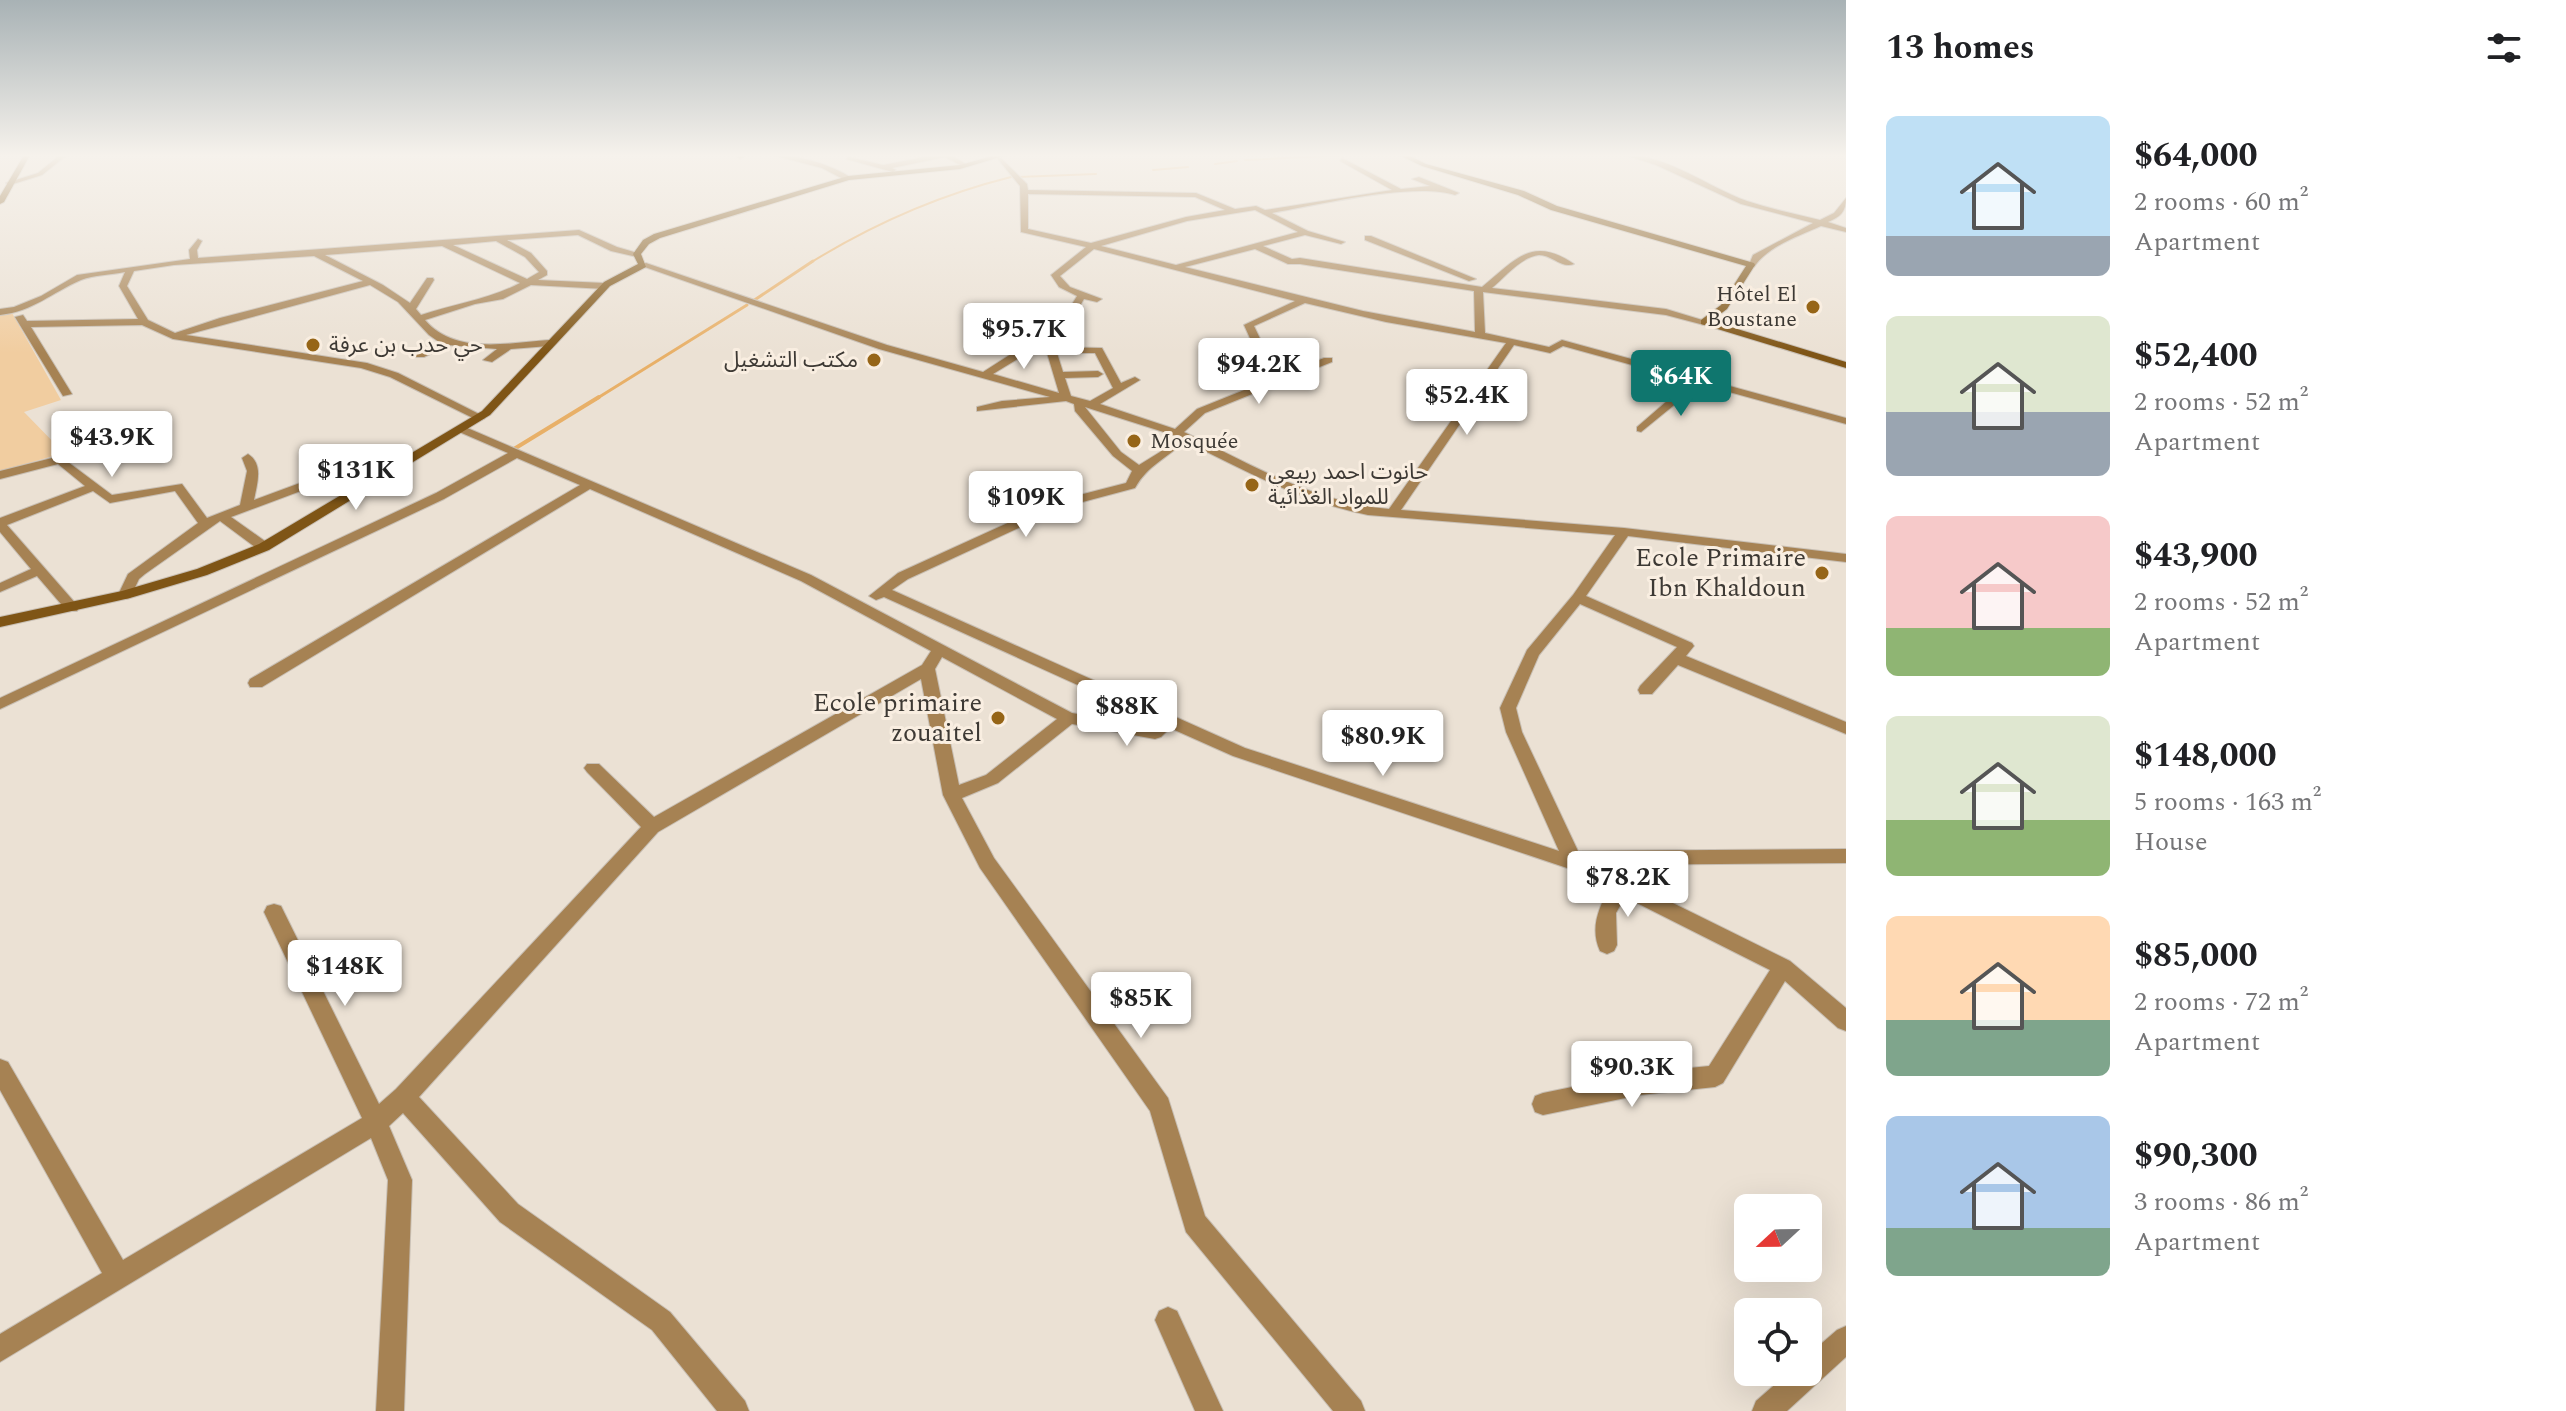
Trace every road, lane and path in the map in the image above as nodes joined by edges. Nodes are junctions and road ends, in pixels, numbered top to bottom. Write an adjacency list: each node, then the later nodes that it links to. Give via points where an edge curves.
1 (707, 221): 22 (street, via 646,242)
2 (1024, 221): 18 (street, via 1024,230)
3 (1179, 221): 18 (street)
4 (1281, 221): 11 (street)
5 (1599, 221): 24 (street)
6 (1810, 221): 8 (street)
7 (1822, 221): 8 (street)
8 (1817, 223): 10 (street); 24 (street, via 1756,257)
9 (535, 224): 12 (street)
10 (1846, 230)
11 (1305, 233): 17 (street); 19 (street)
12 (537, 235): 13 (street); 22 (street, via 584,232)
13 (496, 238): 16 (street); 29 (street, via 528,255 544,271)
14 (1368, 238): 31 (street)
15 (198, 241): 21 (street)
16 (442, 242): 20 (street); 29 (street)
17 (1341, 242)
18 (1094, 245): 25 (street); 32 (street, via 1055,275 1058,283)
19 (1253, 245): 25 (street); 31 (street, via 1291,262)
20 (315, 253): 21 (street); 28 (street)
21 (194, 260): 26 (street)
22 (640, 260): 30 (street); 56 (street, via 883,347)
23 (1570, 264): 31 (street, via 1543,252 1525,256)
24 (1751, 265): 40 (street, via 1724,307)
25 (1179, 266): 34 (street)
26 (130, 270): 36 (street, via 75,279); 39 (street, via 123,286)
27 (430, 280): 35 (street)
28 (371, 282): 35 (street); 43 (street)
29 (530, 282): 30 (street); 38 (street, via 500,297)
30 (605, 286): 47 (street)
31 (1484, 287): 40 (street); 42 (street)
32 (1082, 295): 33 (street); 44 (street, via 1065,324)
33 (1097, 299)
34 (1304, 300): 42 (street); 59 (street, via 1249,325)
35 (411, 309): 38 (street)
36 (16, 310): 37 (street); 41 (street)
37 (0, 312)
38 (420, 318): 46 (street, via 425,329)
39 (144, 322): 41 (street); 43 (street)
40 (1704, 322): 53 (street)
41 (24, 324): 61 (street)
42 (1480, 333): 45 (street)
43 (173, 336): 65 (street, via 363,365)
44 (1047, 337): 49 (street); 56 (street)
45 (1512, 341): 58 (street, via 1550,350 1562,343); 78 (street)
46 (446, 342): 48 (street); 50 (street)
47 (549, 343): 48 (street); 65 (street)
48 (510, 345): 51 (street)
49 (1052, 350): 55 (street); 60 (street, via 1098,350)
50 (420, 355)
51 (488, 360)
52 (1328, 360): 59 (street)
53 (1846, 365)
54 (1098, 374): 55 (street)
55 (1059, 375): 62 (street)
56 (983, 376): 62 (street)
57 (1135, 380): 60 (street)
58 (1698, 380): 66 (street); 68 (street)
59 (1275, 381): 69 (street, via 1201,411)
60 (1119, 389): 63 (street)
61 (67, 394)
62 (1066, 398): 63 (street); 64 (street, via 1003,402)
63 (1086, 403): 69 (street); 72 (street, via 1079,409)
64 (981, 409)
65 (479, 418): 67 (street)
66 (1846, 421)
67 (461, 429): 70 (street); 73 (street)
68 (1641, 429)
69 (1180, 434): 72 (street, via 1164,455); 78 (street, via 1315,498)
70 (515, 454): 75 (street); 97 (street, via 440,496)
71 (248, 458): 77 (street, via 253,471)
72 (1138, 470): 87 (street, via 1131,485 1060,504 903,576)
73 (389, 471): 77 (street, via 354,467); 83 (street)
74 (0, 475): 76 (street, via 60,460)
75 (589, 485): 90 (street); 95 (street)
76 (93, 487): 80 (street); 81 (street, via 116,500 181,488)
77 (246, 507): 79 (street)
78 (1393, 513): 82 (street)
79 (221, 516): 81 (street); 83 (street)
80 (0, 524): 85 (street)
81 (205, 524): 88 (street, via 133,577)
82 (1624, 532): 84 (street); 89 (street)
83 (264, 547): 88 (street)
84 (1846, 558)
85 (39, 570): 86 (street); 91 (street)
86 (0, 588)
87 (882, 591): 90 (street); 99 (street)
88 (125, 595): 91 (street)
89 (1578, 598): 93 (street, via 1687,646); 105 (street, via 1532,653 1508,708 1514,732)
90 (862, 606): 94 (street)
91 (72, 608): 92 (street)
92 (0, 622)
93 (1676, 658): 96 (street); 100 (street)
94 (933, 660): 98 (street); 102 (street); 103 (street)
95 (256, 683)
96 (1646, 690)
97 (0, 704)
98 (1069, 718): 99 (street, via 1155,733); 102 (street, via 992,779)
99 (1167, 721): 105 (street, via 1239,752)
100 (1846, 728)
101 (593, 768): 103 (street)
102 (952, 795): 122 (street, via 987,863 1160,1106 1195,1223)
103 (652, 827): 112 (street)
104 (1846, 856): 105 (street)
105 (1574, 860): 106 (street)
106 (1621, 886): 108 (street, via 1606,913); 109 (street)
107 (274, 912): 114 (street)
108 (1607, 945)
109 (1783, 967): 110 (street); 113 (street, via 1715,1076 1640,1084)
110 (1846, 1021)
111 (0, 1069): 115 (street)
112 (404, 1097): 114 (street); 120 (street, via 509,1213 661,1321)
113 (1543, 1104)
114 (376, 1122): 115 (street); 119 (street, via 400,1180)
115 (118, 1277): 118 (street)
116 (1168, 1320): 121 (street)
117 (1846, 1339): 123 (street)
118 (0, 1349)
119 (390, 1411)
120 (735, 1411)
121 (1209, 1411)
122 (1351, 1411)
123 (1766, 1411)

